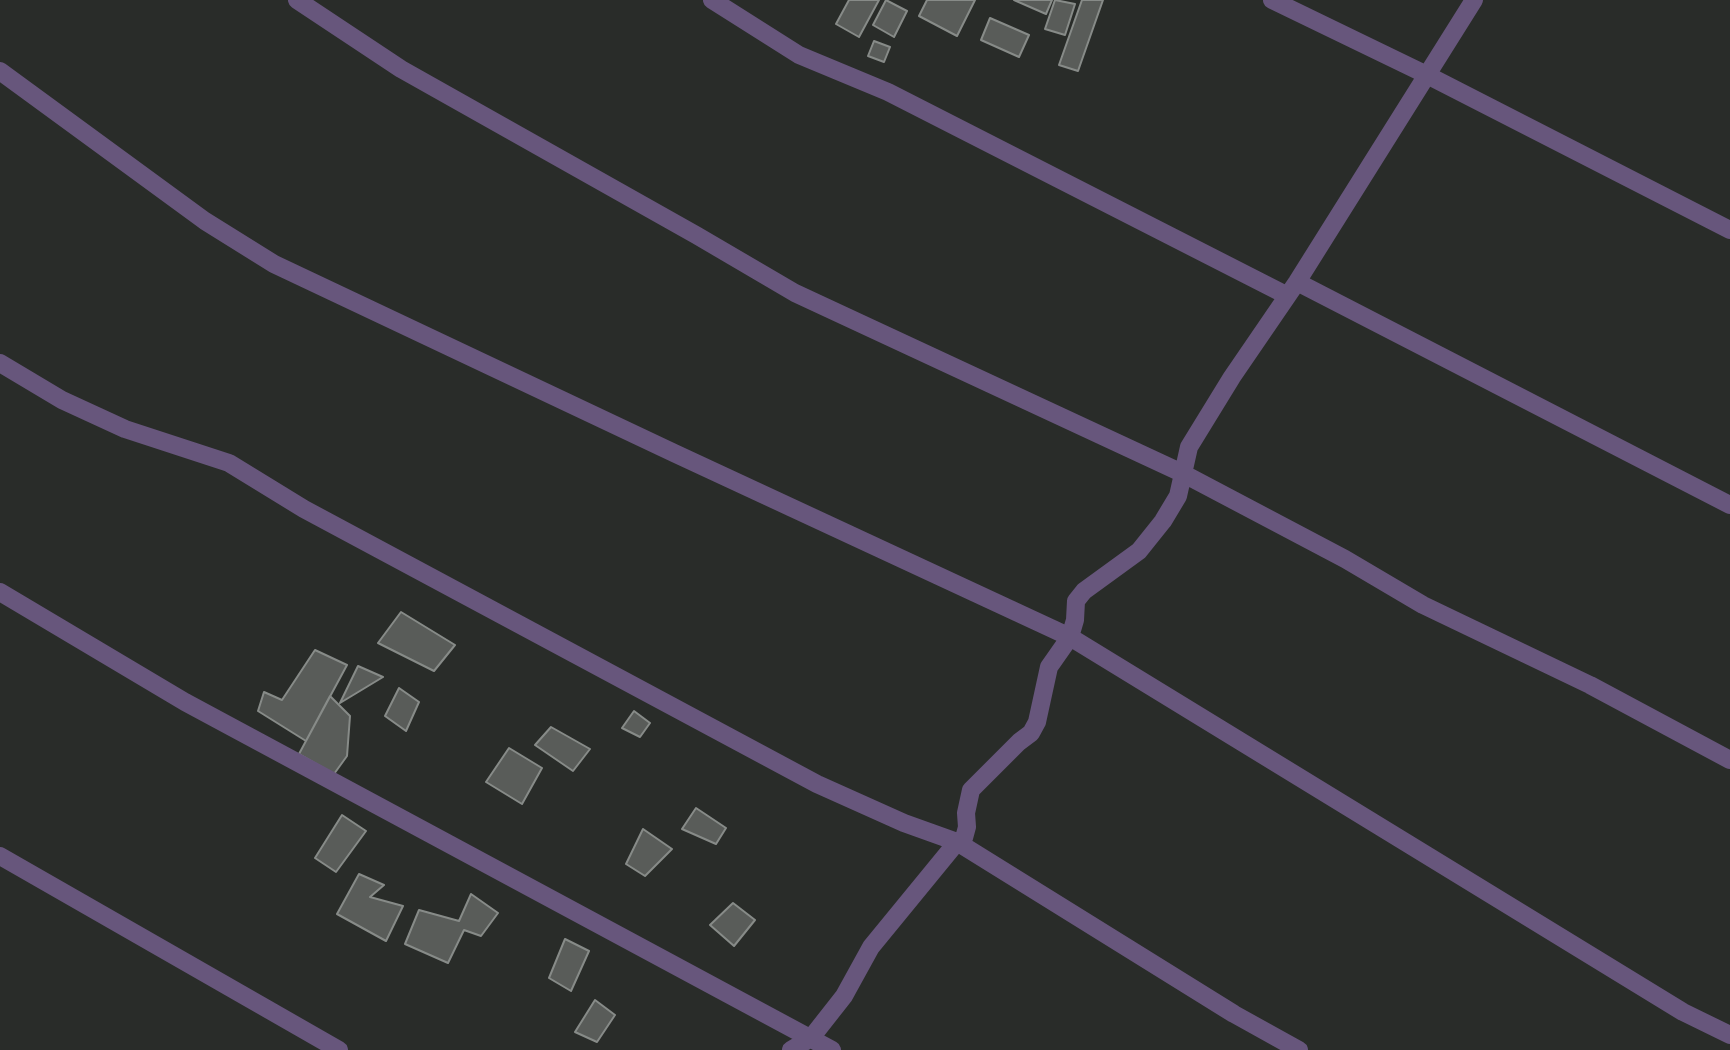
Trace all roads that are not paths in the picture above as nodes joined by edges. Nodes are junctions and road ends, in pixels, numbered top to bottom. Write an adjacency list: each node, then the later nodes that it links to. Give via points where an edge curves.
1 (297, 0): 10 (street, via 401,69 795,293)
2 (712, 0): 8 (street, via 799,55 888,92)
3 (1272, 0): 6 (street)
4 (1474, 0): 6 (street)
5 (0, 71): 13 (street, via 205,221 274,264)
6 (1427, 75): 7 (street); 8 (street)
7 (1730, 230)
8 (1292, 289): 10 (street, via 1189,447); 11 (street)
9 (0, 363): 15 (street, via 62,400 125,429 229,463 304,509 817,783)
10 (1182, 472): 13 (street, via 1178,496 1149,541 1076,601); 14 (street, via 1423,605 1590,685)
11 (1730, 505)
12 (0, 592): 18 (street, via 184,702)
13 (1070, 637): 15 (street, via 1049,667 1041,711 1031,733 971,790 966,833); 17 (street, via 1683,1012)
14 (1730, 760)
15 (957, 842): 18 (street, via 871,947 844,996); 22 (street)
16 (0, 856): 19 (street)
17 (1730, 1035)
18 (811, 1038): 20 (street); 21 (street)
19 (340, 1050)
20 (791, 1050)
21 (832, 1050)
22 (1299, 1050)

